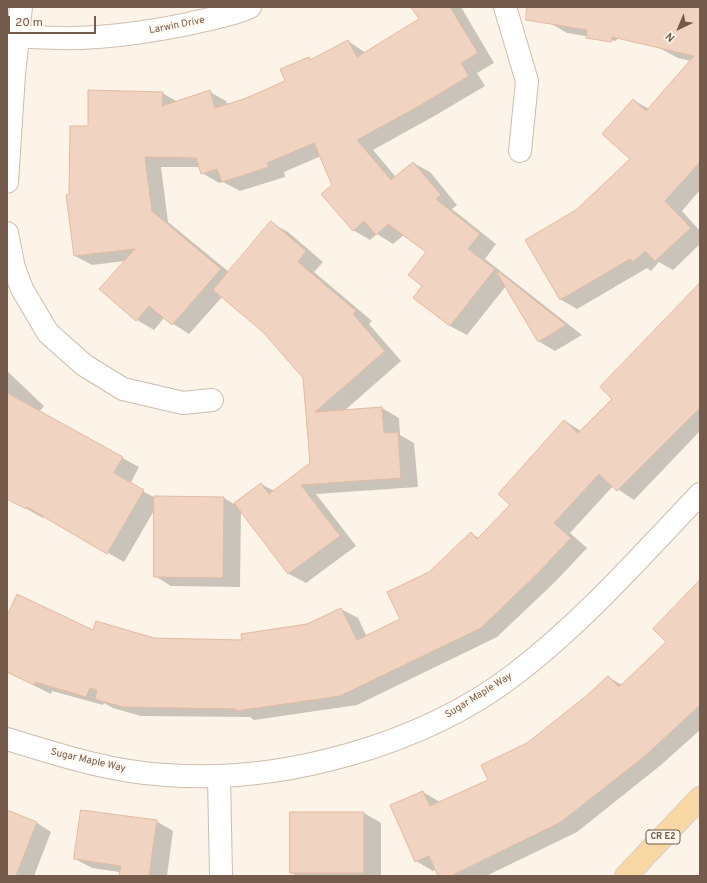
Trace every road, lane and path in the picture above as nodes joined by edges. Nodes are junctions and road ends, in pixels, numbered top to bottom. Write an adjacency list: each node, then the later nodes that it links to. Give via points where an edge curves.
1 (21, 7): 4 (street)
2 (250, 7): 4 (street, Larwin Drive, via 234,14 155,31 101,38)
3 (505, 7): 5 (street, via 527,81)
4 (12, 35): 6 (street)
5 (520, 151)
6 (7, 182)
7 (7, 233): 8 (street, via 14,268 22,289 48,333 84,365 123,389 183,403)
8 (212, 400)
9 (700, 494): 11 (street, Sugar Maple Way, via 600,599 557,639 514,675 477,700 430,725 380,745 323,761)
10 (7, 739): 11 (street, Sugar Maple Way, via 112,769)
11 (218, 777): 13 (street)
12 (700, 798): 14 (main road, CR E2)
13 (221, 876)
14 (626, 876)

